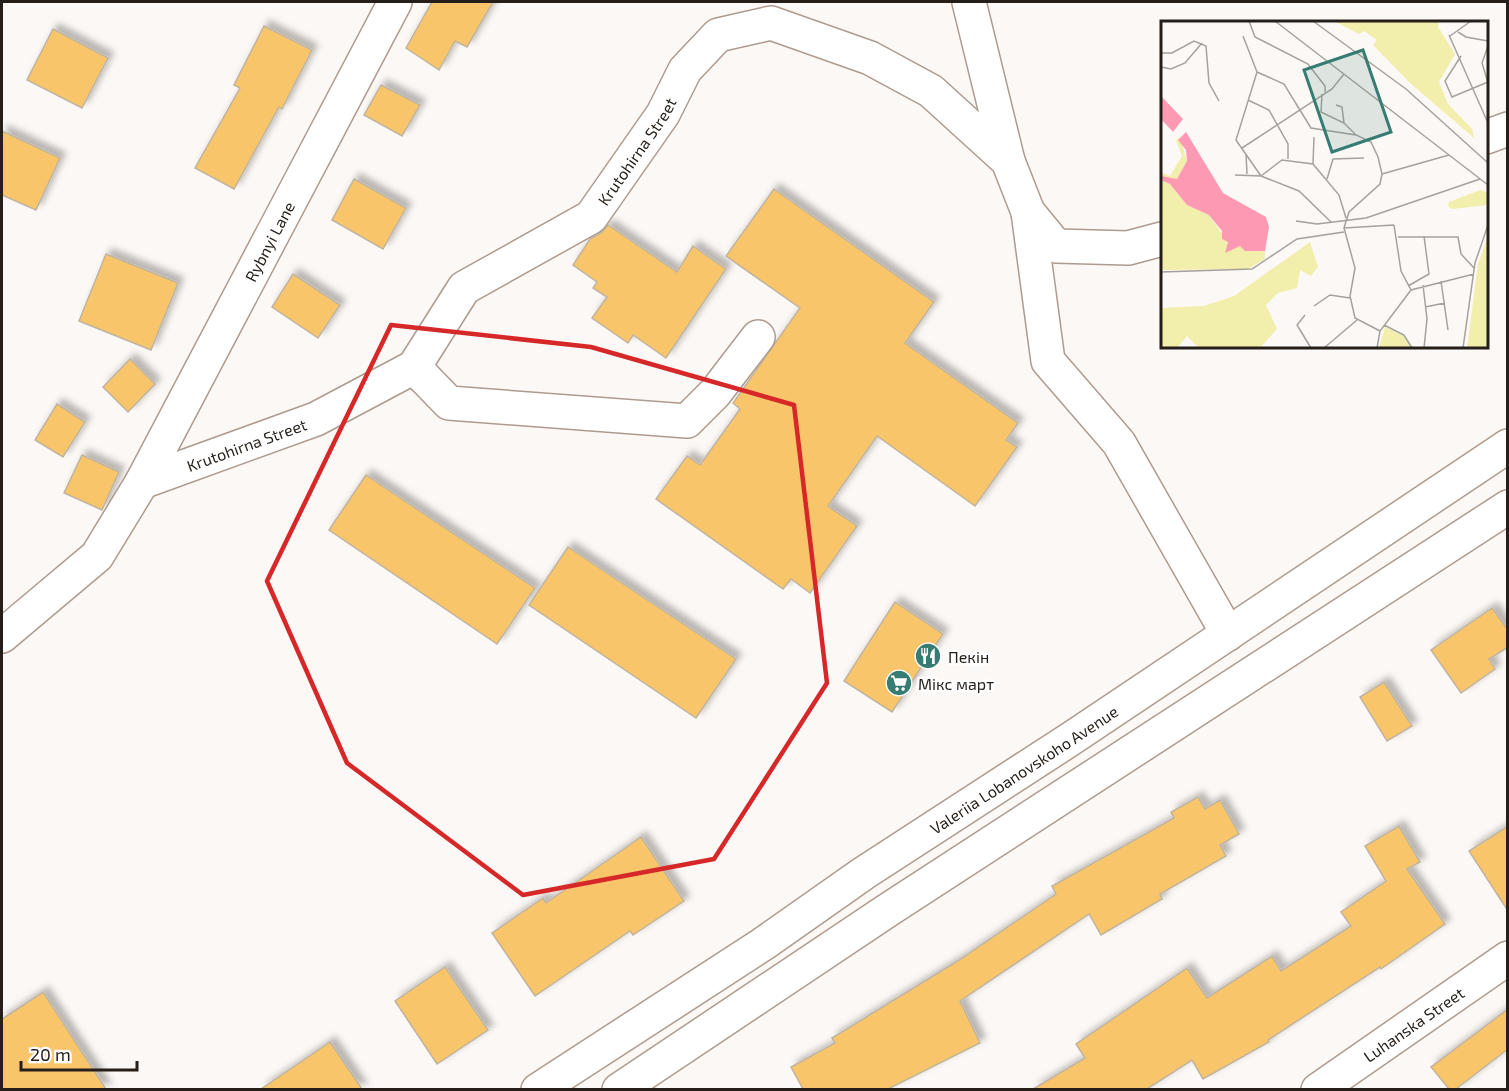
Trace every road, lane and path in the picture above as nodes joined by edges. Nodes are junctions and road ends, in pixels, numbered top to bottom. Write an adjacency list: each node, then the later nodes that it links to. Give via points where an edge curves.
1 (395, 2): 11 (street, Rybnyi Lane)
2 (969, 2): 5 (street)
3 (1508, 129): 4 (street)
4 (1488, 136)
5 (1008, 161): 6 (street, Krutohirna Street); 9 (street, Krutohirna Street, via 931,91 870,58 771,23 718,35 685,70 663,114 591,217 464,288)
6 (1028, 212): 7 (street, Krutohirna Street, via 1056,246 1128,248); 13 (street, via 1048,361 1119,443)
7 (1161, 239)
8 (758, 337): 9 (street, via 715,393 687,421 449,403)
9 (414, 367): 11 (street, Krutohirna Street, via 316,419)
10 (1508, 446): 13 (street, Valeriia Lobanovskoho Avenue)
11 (142, 482): 14 (street, via 97,556)
12 (1508, 507): 17 (street)
13 (1228, 634): 16 (street, Valeriia Lobanovskoho Avenue)
14 (2, 636)
15 (1508, 958): 18 (street, Luhanska Street)
16 (538, 1089)
17 (619, 1089)
18 (1318, 1089)

